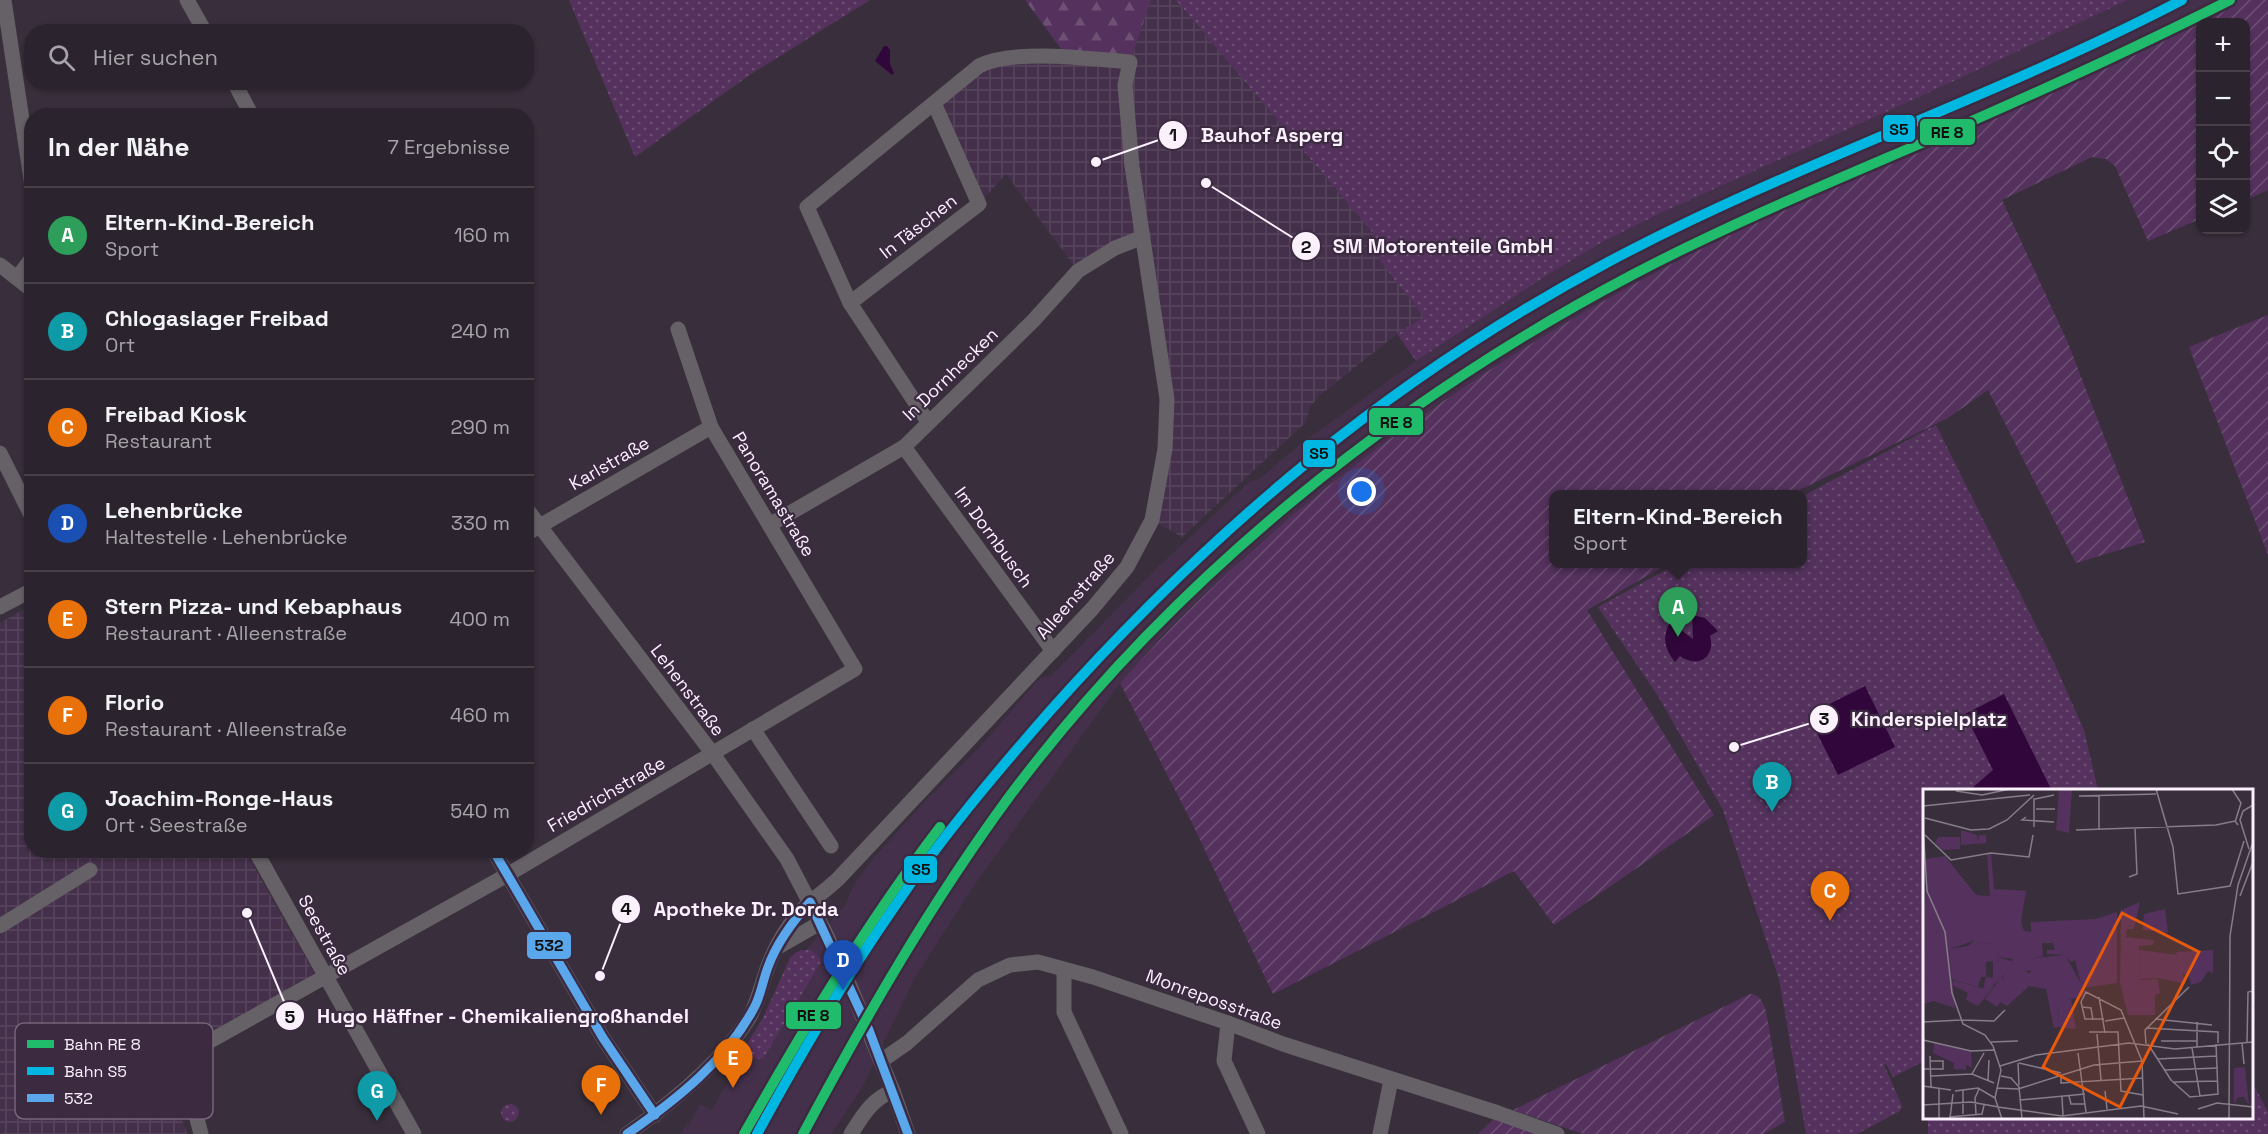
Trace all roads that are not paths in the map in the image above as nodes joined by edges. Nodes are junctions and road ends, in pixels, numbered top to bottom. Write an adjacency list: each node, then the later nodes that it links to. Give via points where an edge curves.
1 (4, 0): 7 (street)
2 (187, 0): 3 (street)
3 (200, 24)
4 (238, 90): 6 (street)
5 (934, 103): 8 (street, Alleenstraße, via 979,66 996,59 1067,57 1130,62 1125,85); 13 (street, via 807,207); 13 (street, In Täschen, via 979,204)
6 (248, 108)
7 (24, 133)
8 (1143, 237): 15 (street, In Dornhecken, via 1078,271 1033,321); 26 (street, Alleenstraße, via 1167,399 1165,449 1152,520 1127,567)
9 (0, 265): 11 (street)
10 (24, 269): 11 (street)
11 (17, 278): 12 (street)
12 (24, 284)
13 (850, 303): 15 (street)
14 (678, 330): 16 (street, Panoramastraße)
15 (928, 422): 17 (street, In Dornhecken)
16 (711, 427): 21 (street, Karlstraße); 22 (street, Panoramastraße)
17 (904, 447): 22 (street, In Dornhecken); 26 (street, Im Dornbusch)
18 (0, 453): 19 (street)
19 (24, 501)
20 (534, 518): 21 (street, Lehenstraße)
21 (540, 525): 23 (street, Karlstraße); 29 (street, Lehenstraße)
22 (771, 525): 27 (street, Panoramastraße)
23 (534, 529)
24 (24, 594): 25 (street)
25 (0, 607)
26 (1053, 651): 35 (street, Alleenstraße, via 838,879)
27 (855, 669): 28 (street, Friedrichstraße)
28 (753, 729): 29 (street, Friedrichstraße); 30 (street)
29 (713, 754): 34 (street, Friedrichstraße); 35 (street, Lehenstraße, via 787,859)
30 (831, 846)
31 (259, 858): 40 (street, Seestraße)
32 (498, 858): 34 (street)
33 (90, 870): 36 (street)
34 (507, 874): 40 (street, Friedrichstraße); 46 (street, via 603,1038)
35 (810, 902): 37 (street, Lehenstraße); 38 (street, Alleenstraße, via 787,929)
36 (0, 926)
37 (824, 929): 38 (street); 43 (street, Lehenstraße)
38 (778, 947): 46 (street, Alleenstraße, via 757,1003 742,1027 715,1060)
39 (1064, 970): 41 (street, Monreposstraße); 43 (street, Monreposstraße, via 1038,962 1010,965 988,974); 53 (street, via 1064,1012)
40 (325, 975): 42 (street, Friedrichstraße); 49 (street, Seestraße)
41 (1228, 1023): 44 (street, Monreposstraße); 54 (street, via 1224,1061)
42 (213, 1039)
43 (881, 1061): 45 (street, Lehenstraße)
44 (1391, 1080): 55 (street); 56 (street, Monreposstraße)
45 (893, 1091): 51 (street, via 869,1106); 52 (street, Lehenstraße)
46 (655, 1115): 50 (street, Alleenstraße)
47 (197, 1119): 48 (street, Friedrichstraße)
48 (201, 1134)
49 (414, 1134)
50 (627, 1134)
51 (851, 1134)
52 (908, 1134)
53 (1121, 1134)
54 (1258, 1134)
55 (1380, 1134)
56 (1557, 1134)

